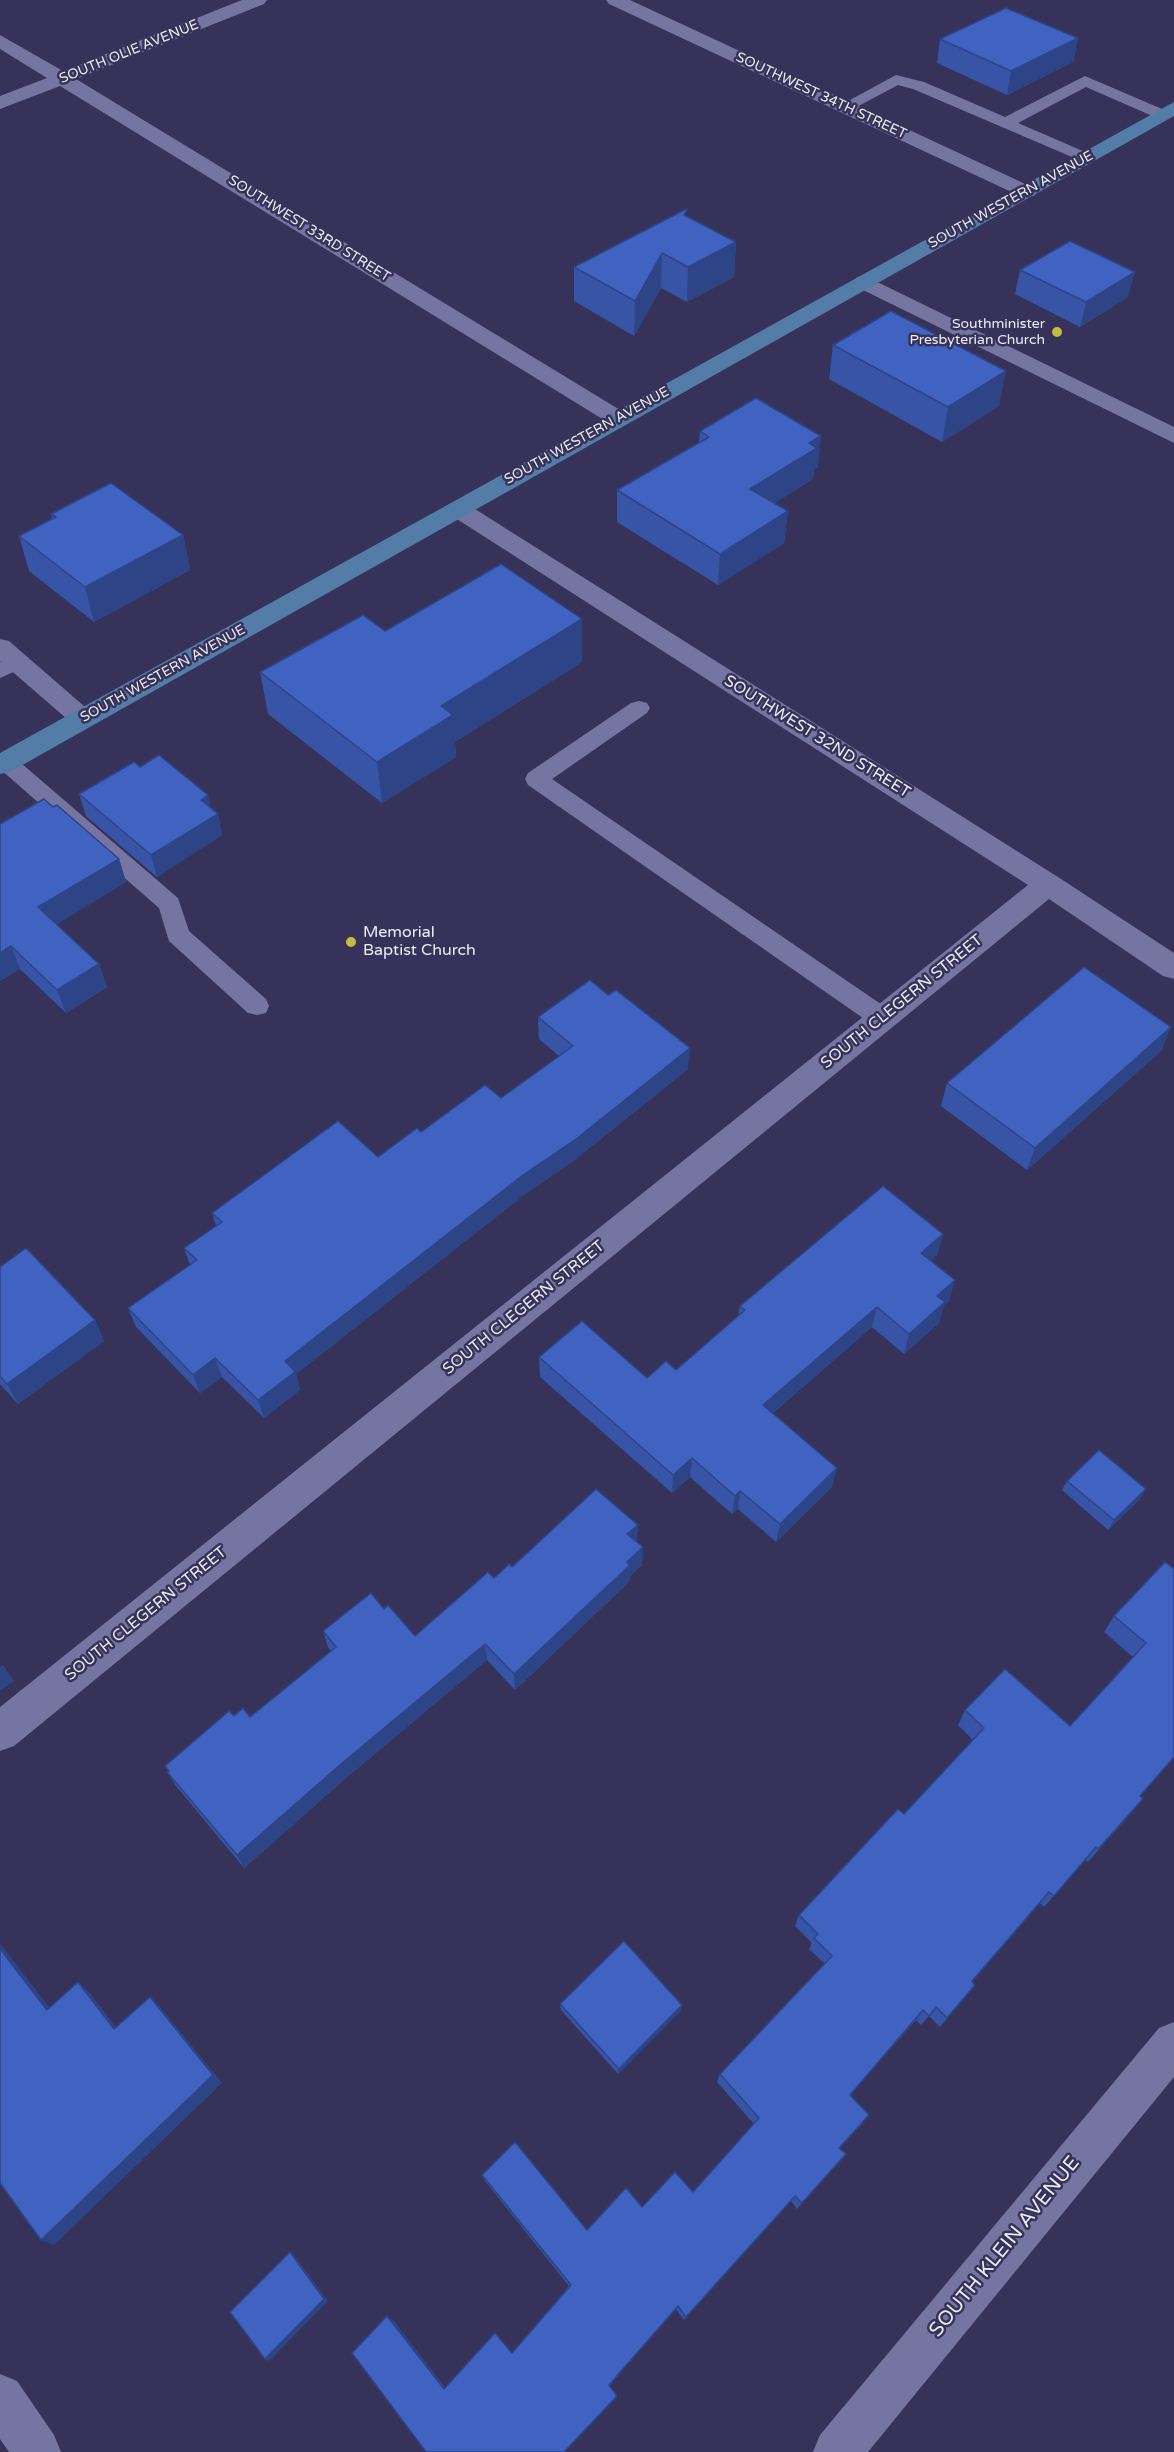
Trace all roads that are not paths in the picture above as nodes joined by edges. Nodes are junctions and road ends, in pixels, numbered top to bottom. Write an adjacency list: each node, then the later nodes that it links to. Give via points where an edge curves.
1 (258, 0): 4 (street, SOUTH OLIE AVENUE)
2 (615, 0): 6 (street, SOUTHWEST 34TH STREET)
3 (0, 41): 4 (street, SOUTHWEST 33RD STREET)
4 (64, 79): 5 (street, SOUTH OLIE AVENUE); 12 (street, SOUTHWEST 33RD STREET)
5 (0, 103)
6 (845, 107): 8 (lane, via 896,80 918,85); 10 (street, SOUTHWEST 34TH STREET)
7 (1168, 112): 8 (lane, via 1085,81); 9 (main road, SOUTH WESTERN AVENUE)
8 (1005, 123): 9 (lane)
9 (1086, 158): 10 (main road, SOUTH WESTERN AVENUE)
10 (1027, 192): 11 (main road, SOUTH WESTERN AVENUE)
11 (865, 282): 12 (main road, SOUTH WESTERN AVENUE); 13 (street)
12 (617, 418): 14 (main road, SOUTH WESTERN AVENUE)
13 (1174, 436)
14 (458, 509): 17 (main road, SOUTH WESTERN AVENUE); 19 (street, SOUTHWEST 32ND STREET)
15 (6, 660): 17 (street)
16 (639, 708): 22 (lane, via 536,779)
17 (83, 719): 18 (main road, SOUTH WESTERN AVENUE)
18 (3, 764): 21 (lane, via 170,904 178,935)
19 (1048, 884): 20 (street, SOUTHWEST 32ND STREET); 22 (street, SOUTH CLEGERN STREET)
20 (1174, 969)
21 (257, 1006)
22 (882, 1018): 23 (street, SOUTH CLEGERN STREET)
23 (0, 1732)
24 (1174, 2043): 27 (street, SOUTH KLEIN AVENUE)
25 (0, 2398): 26 (street)
26 (37, 2452)
27 (837, 2452)

